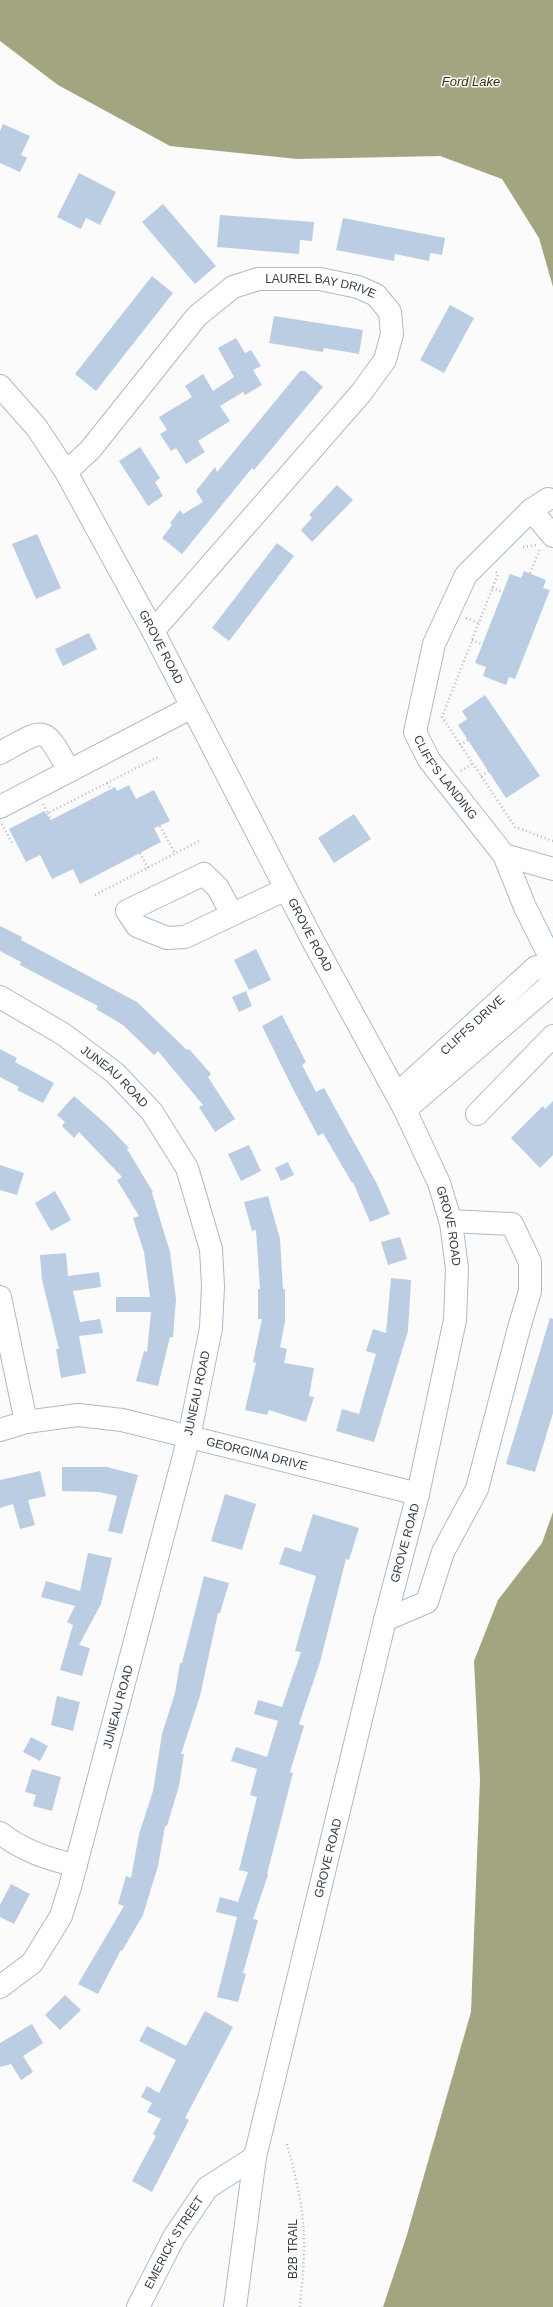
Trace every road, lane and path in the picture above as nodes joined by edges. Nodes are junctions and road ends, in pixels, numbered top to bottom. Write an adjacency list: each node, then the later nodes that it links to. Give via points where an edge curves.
1 (0, 386): 2 (street, GROVE ROAD, via 38,428)
2 (66, 472): 9 (street, GROVE ROAD); 9 (street, LAUREL BAY DRIVE, via 90,450 197,316 233,287 258,279 320,279 358,287 376,295 390,312 392,334 385,360 361,393)
3 (553, 536): 32 (street, CLIFF'S LANDING, via 540,504 466,575 434,644 414,732 429,760)
4 (518, 551): 6 (path, via 524,546 542,544)
5 (495, 569): 7 (path, via 498,574)
6 (530, 573)
7 (492, 588): 8 (path); 10 (path)
8 (503, 592)
9 (153, 631): 12 (street, GROVE ROAD)
10 (472, 640): 11 (path); 14 (path, via 442,717)
11 (483, 645)
12 (192, 707): 17 (street); 35 (street, GROVE ROAD)
13 (468, 740): 14 (path)
14 (460, 745): 19 (path)
15 (0, 753): 17 (street, via 34,734 43,734 51,739)
16 (158, 757): 20 (path)
17 (69, 771): 23 (street)
18 (489, 771): 19 (path)
19 (481, 776): 28 (path, via 515,827)
20 (108, 783): 21 (path); 24 (path)
21 (110, 789)
22 (42, 802): 24 (path)
23 (4, 813): 29 (path, via 1,823)
24 (48, 813): 25 (path)
25 (51, 820)
26 (160, 826): 31 (path)
27 (200, 841): 31 (path)
28 (553, 841)
29 (13, 845)
30 (140, 853): 33 (path)
31 (175, 853): 33 (path)
32 (504, 855): 34 (street); 38 (street, CLIFF'S LANDING, via 525,907)
33 (148, 868): 36 (path)
34 (553, 869)
35 (286, 889): 37 (street); 43 (street, GROVE ROAD)
36 (95, 895)
37 (232, 914)
38 (553, 962)
39 (553, 967): 43 (street, CLIFFS DRIVE, via 536,967)
40 (553, 973): 43 (street, CLIFFS DRIVE, via 548,987)
41 (0, 997): 49 (street, JUNEAU ROAD, via 63,1034 115,1072 152,1112 187,1168 211,1249 213,1286 211,1328)
42 (553, 1036): 44 (street)
43 (401, 1102): 45 (street, GROVE ROAD, via 439,1184)
44 (477, 1114)
45 (450, 1221): 50 (street, GROVE ROAD, via 457,1268 455,1320); 51 (street, via 512,1224 530,1262 530,1292 518,1328 477,1489 442,1552 427,1602)
46 (0, 1297): 47 (street)
47 (26, 1422): 48 (street, GEORGINA DRIVE); 49 (street, GEORGINA DRIVE, via 78,1415 122,1420)
48 (0, 1430)
49 (189, 1437): 50 (street, GEORGINA DRIVE); 53 (street, JUNEAU ROAD)
50 (418, 1494): 51 (street, GROVE ROAD)
51 (385, 1620): 56 (street, GROVE ROAD)
52 (0, 1833): 53 (street, via 14,1844)
53 (76, 1865): 54 (street, JUNEAU ROAD, via 61,1916 32,1963)
54 (0, 1987)
55 (287, 2144): 59 (path, B2B TRAIL, via 303,2224)
56 (255, 2157): 57 (street, EMERICK STREET, via 207,2188 174,2237); 58 (street, GROVE ROAD)
57 (138, 2307)
58 (235, 2307)
59 (300, 2307)

